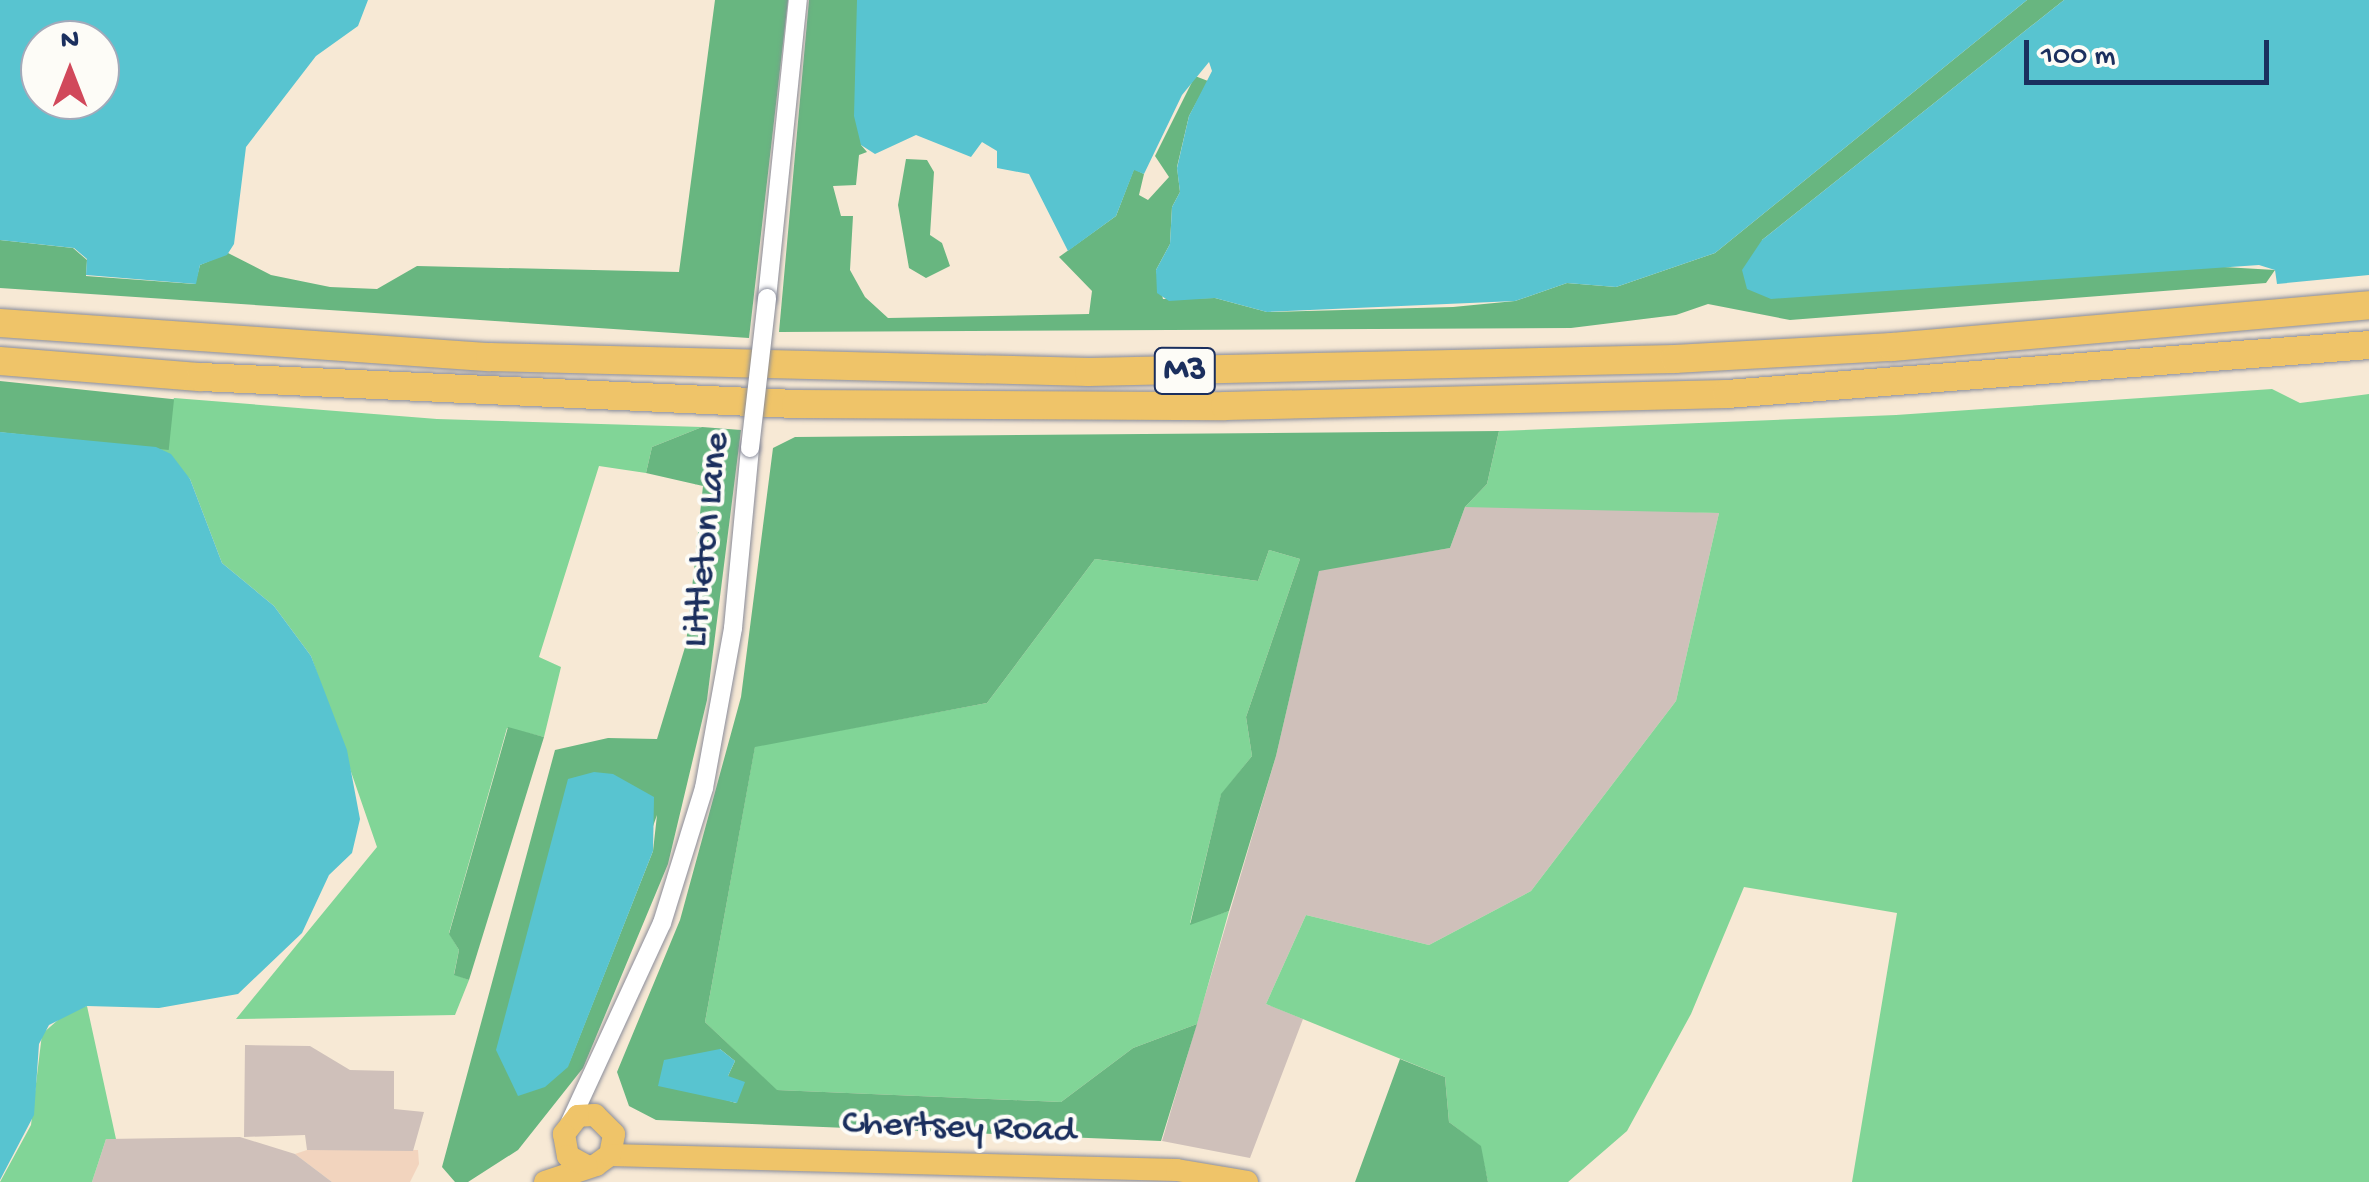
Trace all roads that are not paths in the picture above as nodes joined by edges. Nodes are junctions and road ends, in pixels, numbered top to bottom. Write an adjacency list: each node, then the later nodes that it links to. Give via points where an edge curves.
1 (798, 0): 6 (street, Littleton Lane, bridge, via 733,628 704,788 662,924)
2 (2369, 305): 3 (highway, M3, via 1734,356 1089,372 490,356)
3 (0, 323)
4 (2369, 345): 5 (highway, M3, via 1726,394 1206,406 796,404 220,378)
5 (0, 361)
6 (601, 1067): 7 (street, Littleton Lane); 8 (street)
7 (567, 1132): 8 (main road, via 586,1114); 9 (main road, via 568,1156); 10 (main road)
8 (609, 1136): 9 (main road); 12 (main road, Chertsey Road, via 668,1152 1178,1170)
9 (587, 1166): 11 (main road)
10 (532, 1182)
11 (545, 1182)
12 (1247, 1182)

